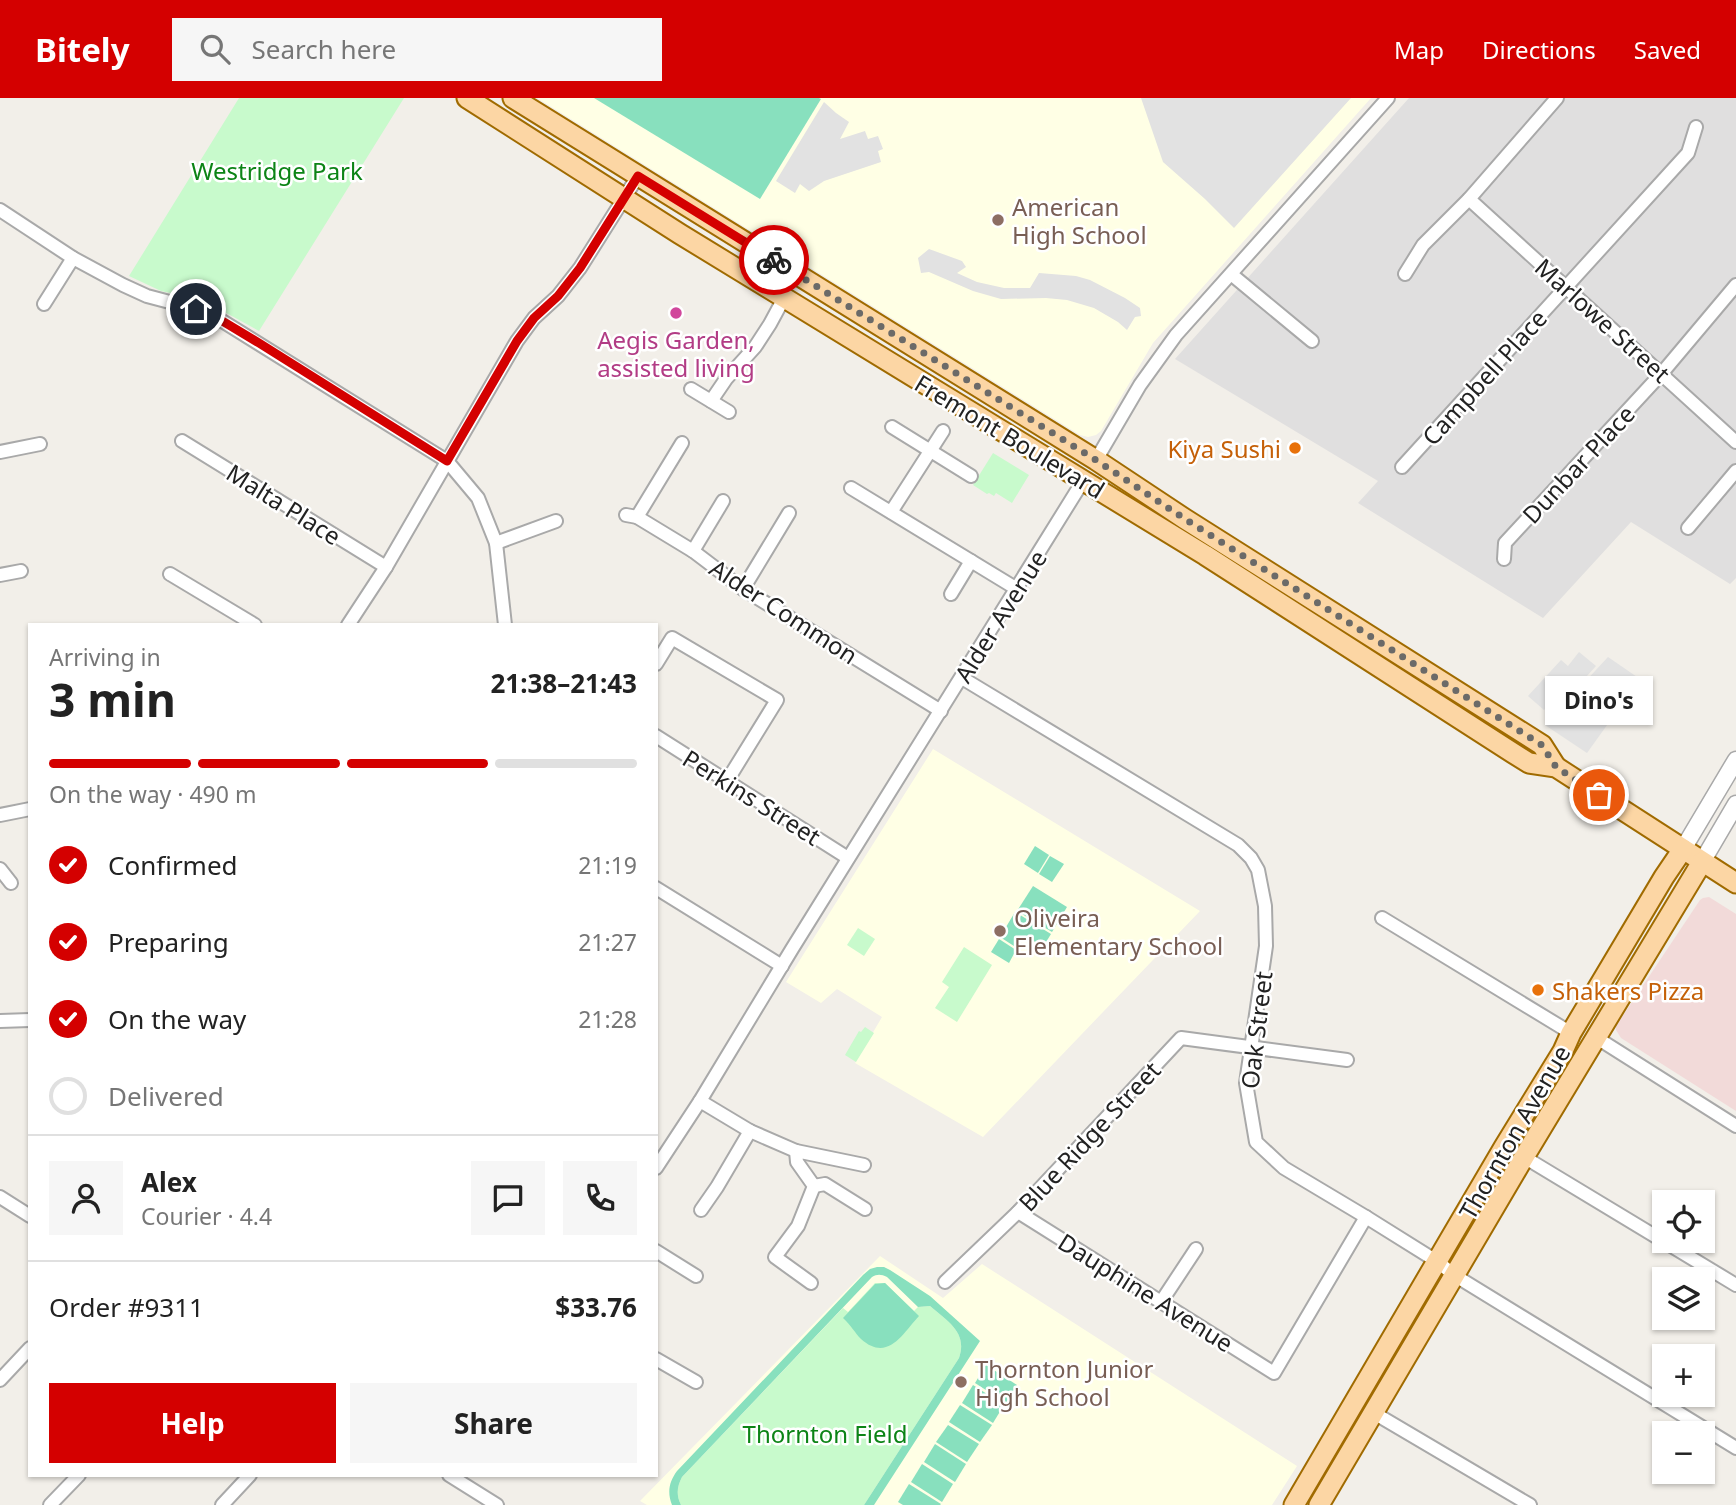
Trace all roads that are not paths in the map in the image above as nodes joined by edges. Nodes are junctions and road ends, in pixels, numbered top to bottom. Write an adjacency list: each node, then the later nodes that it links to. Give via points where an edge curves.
1 (467, 98): 7 (main road, Fremont Boulevard)
2 (513, 98): 6 (main road, Fremont Boulevard)
3 (1388, 98): 11 (street, Alder Avenue)
4 (1557, 98): 8 (street)
5 (1696, 127): 14 (street, Campbell Place, via 1688,153)
6 (638, 176): 7 (street); 30 (main road, Fremont Boulevard)
7 (623, 198): 15 (main road, Fremont Boulevard); 31 (street, via 580,268 517,341)
8 (1469, 199): 12 (street, via 1423,245); 14 (street, Marlowe Street)
9 (0, 210): 10 (street)
10 (73, 258): 16 (street); 31 (street, via 147,296 219,319)
11 (1231, 274): 17 (street); 30 (street, Alder Avenue, via 1163,351)
12 (1405, 274)
13 (1736, 285): 18 (street, Dunbar Place)
14 (1566, 287): 18 (street, Marlowe Street); 32 (street, Campbell Place)
15 (784, 298): 20 (street, via 755,347); 35 (main road, Fremont Boulevard)
16 (44, 304)
17 (1312, 341)
18 (1662, 373): 25 (street, Marlowe Street); 44 (street, Dunbar Place, via 1504,543)
19 (691, 389): 20 (street)
20 (711, 401): 21 (street)
21 (729, 412)
22 (892, 427): 28 (street)
23 (943, 431): 28 (street)
24 (182, 441): 46 (street, Malta Place)
25 (1736, 442)
26 (682, 443): 43 (street, Alder Common, via 632,516)
27 (40, 444): 29 (street)
28 (930, 450): 34 (street); 38 (street)
29 (0, 452)
30 (1096, 460): 35 (street, Alder Avenue); 61 (main road, Fremont Boulevard, via 1542,745)
31 (447, 461): 42 (street, via 478,498); 46 (street)
32 (1402, 467)
33 (1736, 471): 41 (street)
34 (971, 476)
35 (1083, 481): 51 (street, Alder Avenue); 61 (main road, Fremont Boulevard, via 1513,753 1530,763)
36 (851, 488): 38 (street)
37 (723, 501): 43 (street)
38 (891, 512): 45 (street)
39 (789, 513): 50 (street)
40 (556, 521): 42 (street)
41 (1688, 528)
42 (496, 543): 55 (street)
43 (693, 551): 50 (street, Alder Common)
44 (1504, 559)
45 (971, 561): 51 (street); 52 (street)
46 (386, 567): 54 (street)
47 (21, 570): 49 (street)
48 (170, 574): 53 (street)
49 (0, 575)
50 (743, 589): 58 (street, Alder Common)
51 (1017, 589): 57 (street, Alder Avenue)
52 (951, 594)
53 (252, 623)
54 (349, 623)
55 (505, 623)
56 (658, 661): 62 (street, via 672,638 776,701)
57 (962, 678): 58 (street, Alder Avenue); 79 (street, Oak Street, via 1238,845 1251,858 1265,906 1266,946)
58 (941, 711): 67 (street, Alder Avenue)
59 (658, 737): 62 (street, Perkins Street)
60 (1736, 760): 66 (street, Thornton Avenue)
61 (1556, 767): 66 (main road, Fremont Boulevard)
62 (727, 781): 67 (street, Perkins Street)
63 (1736, 804): 68 (street, Thornton Avenue)
64 (28, 809): 65 (street)
65 (0, 815)
66 (1683, 849): 68 (main road, Fremont Boulevard); 77 (main road, Thornton Avenue)
67 (848, 859): 74 (street, Alder Avenue)
68 (1702, 862): 71 (main road, Fremont Boulevard); 78 (main road, Thornton Avenue)
69 (0, 869): 70 (street)
70 (11, 883)
71 (1736, 883)
72 (658, 889): 74 (street)
73 (1382, 918): 77 (street)
74 (782, 966): 81 (street, Alder Avenue)
75 (28, 1020): 76 (street)
76 (0, 1021)
77 (1571, 1033): 97 (main road, Thornton Avenue)
78 (1597, 1038): 82 (street); 86 (main road, Thornton Avenue)
79 (1251, 1048): 80 (street); 92 (street, Blue Ridge Street, via 1181,1038); 94 (street, Oak Street, via 1246,1083 1256,1142 1284,1168)
80 (1347, 1060)
81 (701, 1101): 83 (street); 84 (street, Alder Avenue)
82 (1736, 1126)
83 (750, 1131): 85 (street); 91 (street)
84 (661, 1151)
85 (796, 1151): 87 (street); 88 (street, via 797,1161)
86 (1524, 1157): 98 (main road, Thornton Avenue); 102 (street)
87 (864, 1166)
88 (814, 1186): 90 (street, via 825,1184); 101 (street, via 798,1226 775,1257)
89 (0, 1197): 93 (street)
90 (865, 1209)
91 (701, 1210)
92 (1018, 1212): 100 (street, Blue Ridge Street); 103 (street, Dauphine Avenue)
93 (28, 1215)
94 (1366, 1217): 97 (street, Oak Street); 103 (street, Dauphine Avenue, via 1274,1373)
95 (1196, 1249): 103 (street)
96 (658, 1252): 99 (street)
97 (1438, 1262): 98 (street, Oak Street); 116 (main road, Thornton Avenue)
98 (1454, 1275): 108 (main road, Thornton Avenue); 109 (street, Oak Street)
99 (696, 1276)
100 (945, 1282)
101 (811, 1283)
102 (1736, 1285)
103 (1161, 1302)
104 (28, 1350): 106 (street)
105 (658, 1360): 107 (street)
106 (0, 1380)
107 (696, 1382)
108 (1374, 1413): 117 (main road, Thornton Avenue); 118 (street)
109 (1736, 1448)
110 (77, 1477): 113 (street)
111 (248, 1477): 114 (street)
112 (467, 1480): 115 (street)
113 (50, 1505)
114 (222, 1505)
115 (497, 1505)
116 (1294, 1505)
117 (1319, 1505)
118 (1530, 1505)

